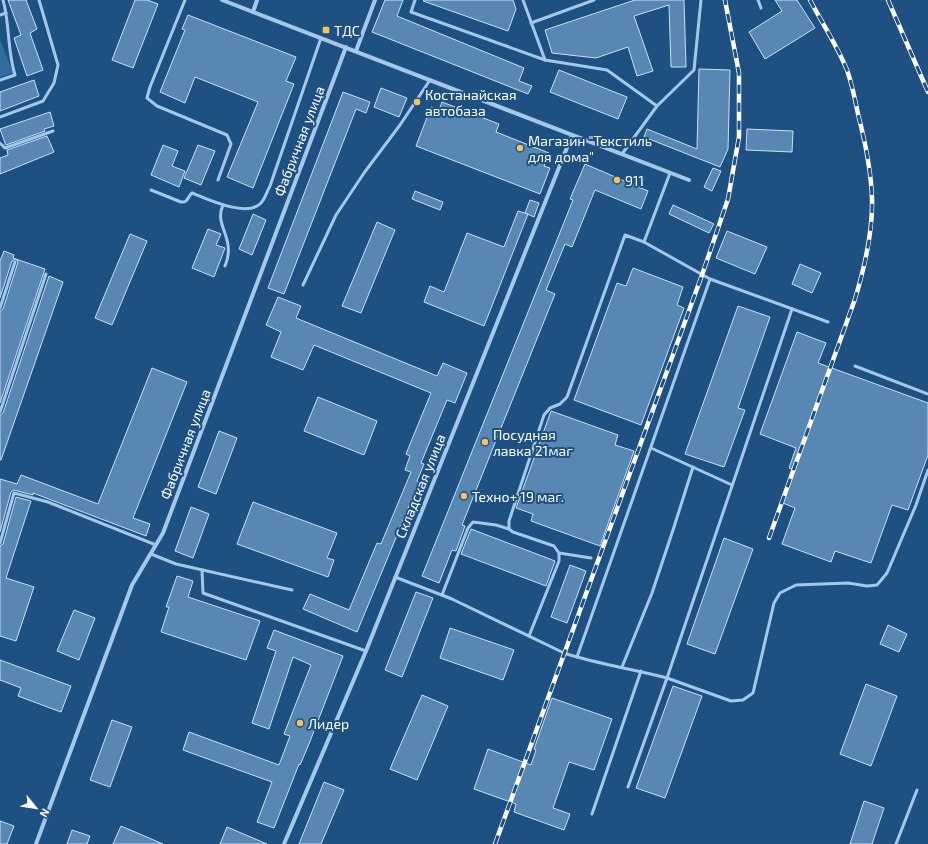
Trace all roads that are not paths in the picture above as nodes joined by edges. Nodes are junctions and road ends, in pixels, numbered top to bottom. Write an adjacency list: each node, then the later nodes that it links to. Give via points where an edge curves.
1 (3, 0): 14 (lane)
2 (39, 0): 24 (lane, via 58,66 54,83 43,101)
3 (185, 0): 30 (lane, via 147,98 156,106 227,135 231,144)
4 (222, 0): 13 (street)
5 (257, 0): 13 (street)
6 (375, 0): 19 (street)
7 (415, 0): 20 (lane, via 411,12)
8 (523, 0): 16 (lane)
9 (594, 0): 16 (lane)
10 (701, 0): 23 (lane, via 694,70)
11 (758, 0): 12 (lane)
12 (761, 8)
13 (253, 12): 17 (street)
14 (6, 13): 15 (lane); 21 (lane, via 11,62 16,74)
15 (0, 15)
16 (531, 23): 20 (lane)
17 (321, 38): 18 (street); 33 (lane, via 270,186 261,204 250,209)
18 (346, 47): 19 (street); 52 (street, Фабричная улица, via 169,518)
19 (356, 51): 22 (street)
20 (545, 60): 23 (lane, via 607,70)
21 (0, 80)
22 (430, 80): 26 (street); 39 (lane, via 336,214)
23 (657, 106): 28 (lane)
24 (0, 117)
25 (53, 131): 27 (lane, via 5,148)
26 (572, 135): 28 (street); 57 (street, Складская улица)
27 (0, 142)
28 (622, 154): 29 (street)
29 (670, 173): 31 (street); 34 (lane)
30 (218, 180)
31 (689, 180)
32 (151, 190): 33 (lane, via 184,202 192,193)
33 (223, 205): 36 (lane, via 220,216 228,245)
34 (644, 242): 38 (lane); 50 (lane, via 625,235 567,397 544,415 509,521)
35 (16, 262): 40 (lane)
36 (225, 266)
37 (46, 274): 45 (lane)
38 (710, 279): 41 (lane); 46 (lane)
39 (303, 285)
40 (0, 308)
41 (792, 309): 42 (lane); 49 (lane)
42 (828, 322)
43 (855, 366): 44 (lane)
44 (928, 394)
45 (0, 412)
46 (651, 448): 47 (lane); 62 (lane)
47 (693, 468): 49 (lane); 63 (lane, via 652,593)
48 (928, 470): 65 (lane, via 887,573 877,584 796,585 780,593 774,603 753,693 742,700 731,701)
49 (732, 485): 65 (lane)
50 (509, 529): 53 (lane, via 554,546); 59 (lane, via 473,522 468,528)
51 (0, 543): 52 (lane, via 14,493 48,502)
52 (156, 545): 54 (street, Фабричная улица)
53 (559, 553): 55 (lane); 60 (lane, via 559,560)
54 (151, 554): 56 (lane, via 176,564); 69 (street, Фабричная улица, via 132,585)
55 (591, 558)
56 (202, 570): 58 (lane); 61 (lane, via 203,593)
57 (395, 577): 59 (lane); 61 (street, Складская улица)
58 (292, 590)
59 (442, 595): 60 (lane)
60 (529, 636): 62 (lane)
61 (366, 651): 70 (street, Складская улица)
62 (577, 657): 63 (lane)
63 (622, 667): 64 (lane)
64 (641, 671): 65 (lane); 68 (lane)
65 (667, 678): 66 (lane)
66 (628, 786)
67 (917, 790): 71 (lane)
68 (592, 814)
69 (36, 844)
70 (284, 844)
71 (896, 844)

